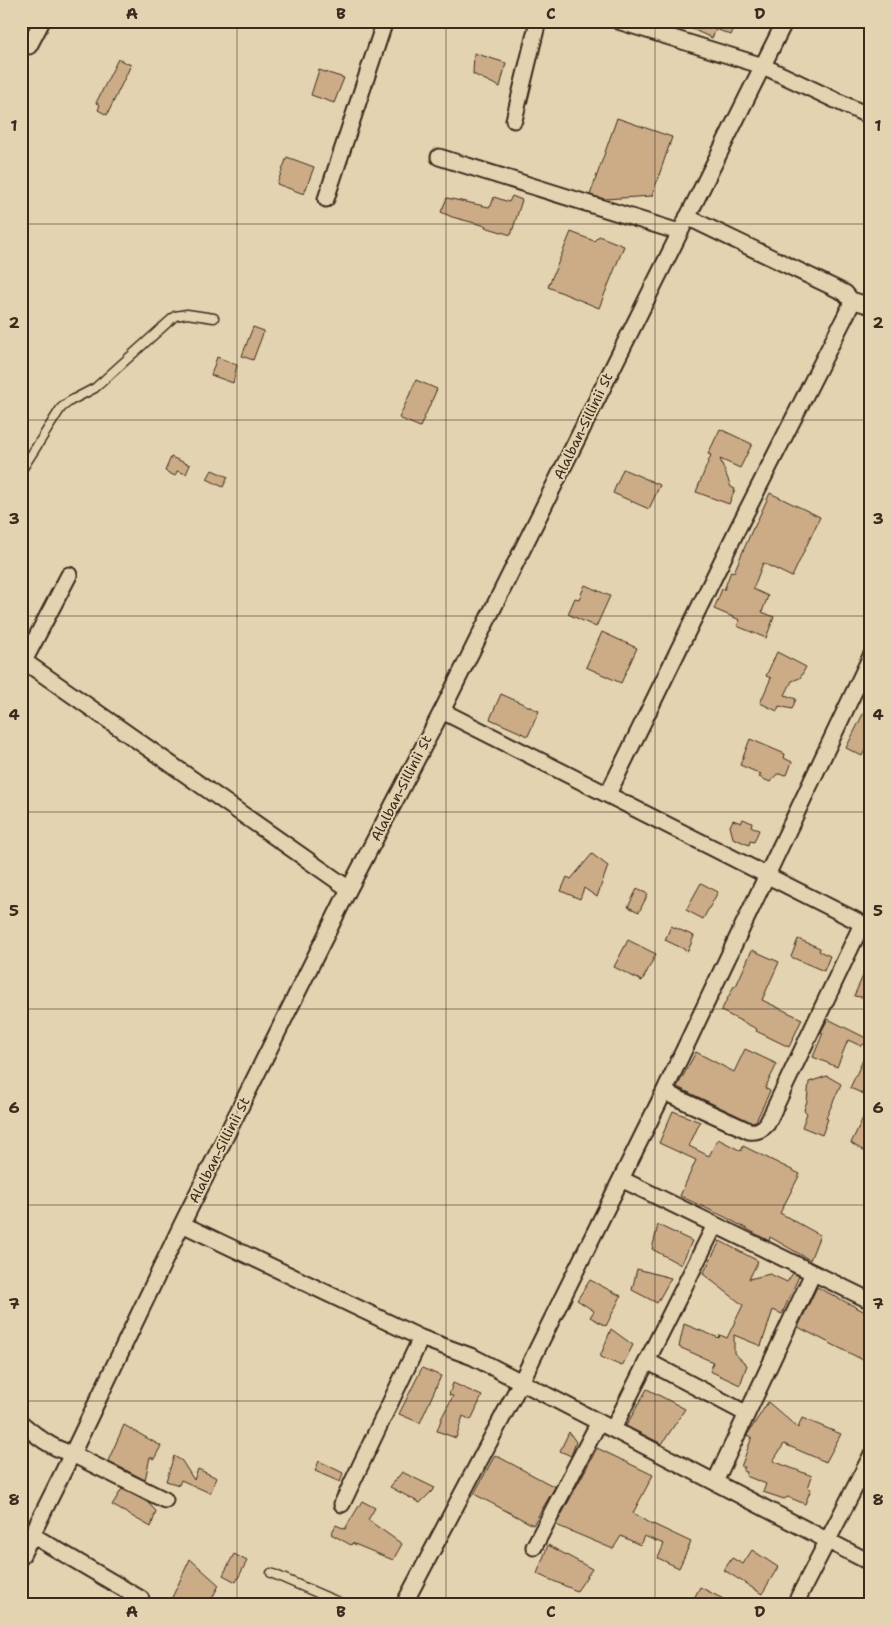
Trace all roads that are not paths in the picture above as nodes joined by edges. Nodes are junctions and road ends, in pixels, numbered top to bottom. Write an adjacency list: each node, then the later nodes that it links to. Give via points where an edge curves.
1 (42, 21): 6 (street)
2 (385, 21): 11 (street)
3 (538, 21): 9 (street)
4 (618, 21): 7 (street)
5 (784, 21): 7 (street, Alalban-Sillinii St)
6 (29, 46)
7 (763, 66): 8 (street); 12 (street, Alalban-Sillinii St)
8 (871, 117)
9 (514, 120)
10 (439, 157): 13 (street)
11 (326, 199)
12 (687, 217): 13 (street, Alalban-Sillinii St); 14 (street, via 845,293)
13 (679, 232): 21 (street, Alalban-Sillinii St)
14 (851, 300): 15 (street); 22 (street)
15 (871, 306)
16 (214, 318): 17 (lane, via 187,314 175,316 95,388 62,408)
17 (21, 471)
18 (69, 575): 20 (street)
19 (871, 656): 23 (street)
20 (23, 660): 24 (street)
21 (442, 711): 22 (street); 24 (street, Alalban-Sillinii St)
22 (608, 794): 23 (street)
23 (767, 876): 25 (street); 26 (street)
24 (349, 889): 28 (street, Alalban-Sillinii St)
25 (866, 926): 26 (street, via 767,1124 761,1129 749,1131)
26 (664, 1092): 27 (street)
27 (621, 1179): 29 (street); 34 (street)
28 (182, 1224): 32 (street); 39 (street, Alalban-Sillinii St)
29 (716, 1225): 30 (street); 33 (street)
30 (813, 1273): 31 (street); 35 (street)
31 (871, 1301)
32 (421, 1338): 34 (street, via 473,1357); 43 (street)
33 (647, 1361): 35 (street); 38 (street)
34 (521, 1382): 36 (street); 52 (street)
35 (747, 1414): 41 (street)
36 (599, 1422): 38 (street); 46 (street)
37 (21, 1423): 39 (street, via 41,1440)
38 (613, 1429): 41 (street)
39 (72, 1454): 42 (street); 44 (street, Alalban-Sillinii St)
40 (871, 1456): 45 (street)
41 (715, 1482): 45 (street)
42 (165, 1500)
43 (342, 1504)
44 (32, 1535): 47 (street, Alalban-Sillinii St); 50 (street)
45 (828, 1541): 48 (street); 53 (street)
46 (534, 1547)
47 (21, 1557)
48 (871, 1562)
49 (271, 1573): 51 (lane)
50 (140, 1599)
51 (343, 1604)
52 (404, 1604)
53 (796, 1604)

